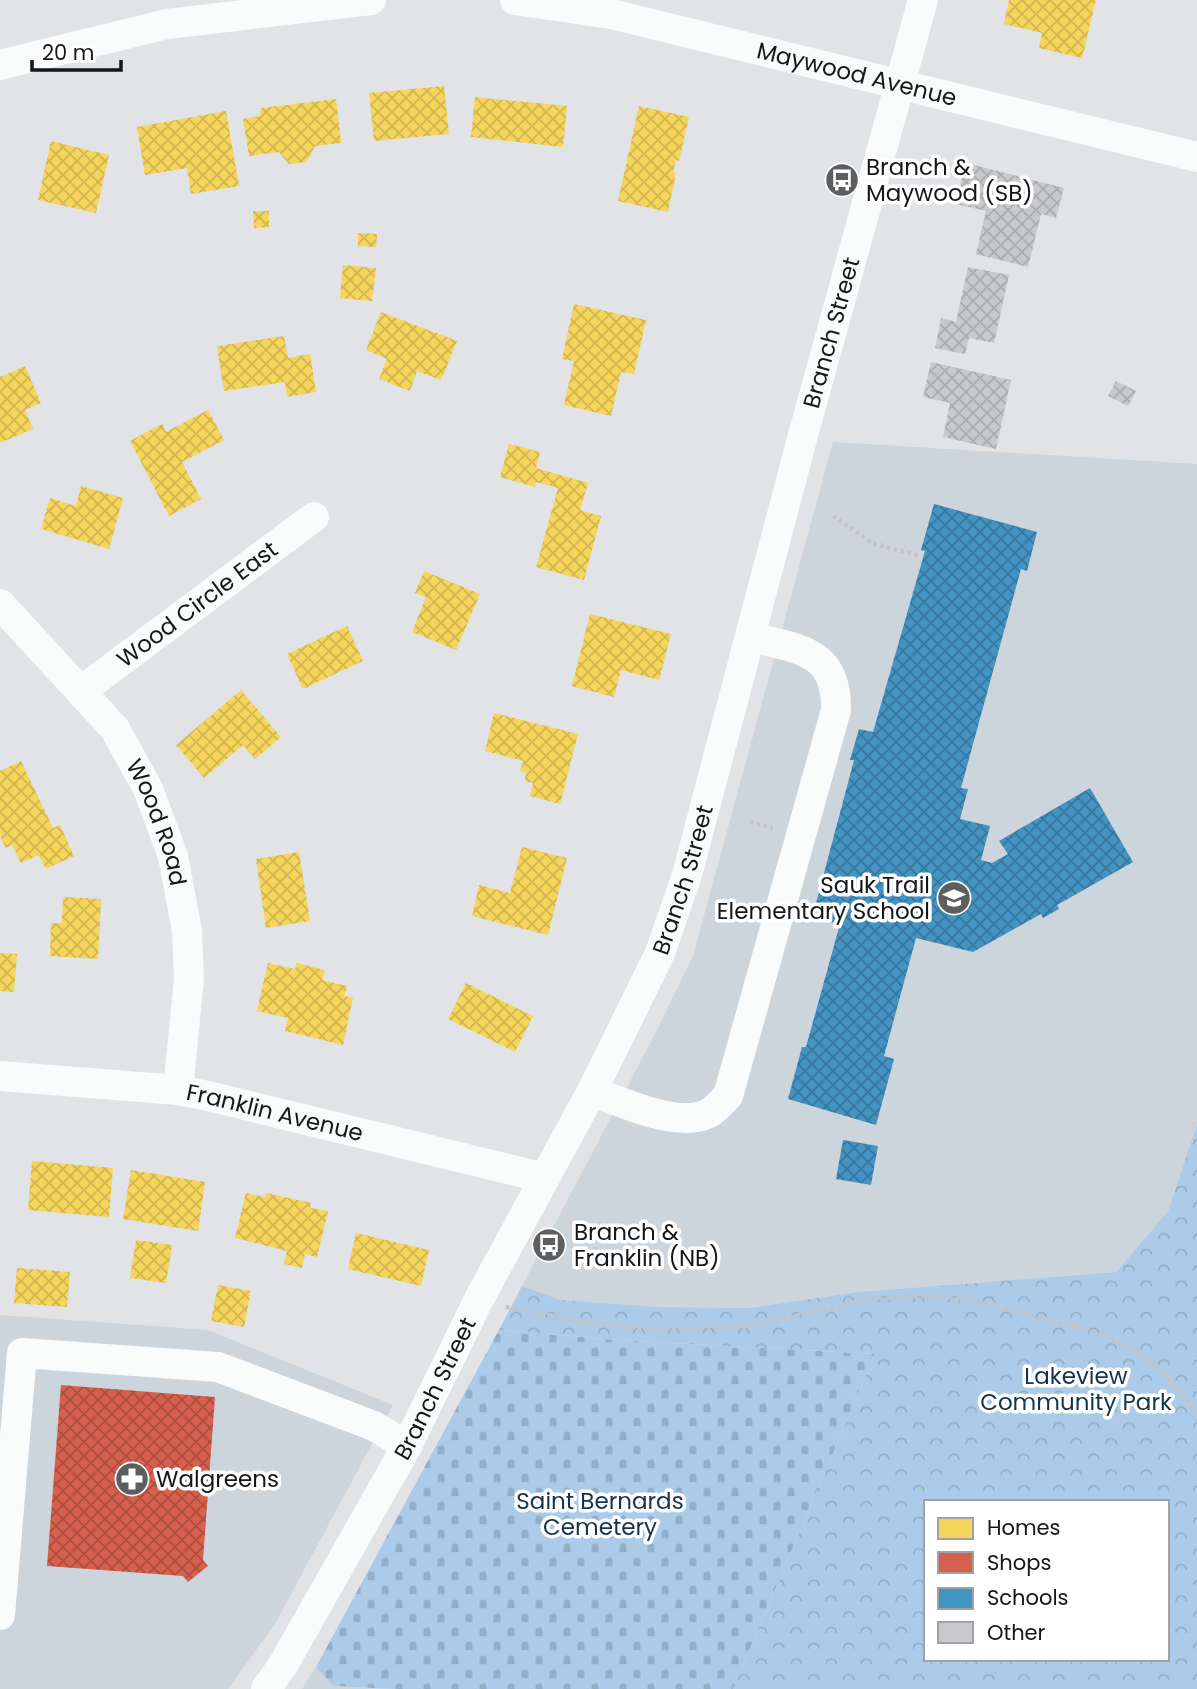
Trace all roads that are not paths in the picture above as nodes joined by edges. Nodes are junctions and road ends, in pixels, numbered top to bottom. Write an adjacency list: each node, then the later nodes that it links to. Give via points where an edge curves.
1 (371, 0): 4 (street, via 167,24)
2 (515, 0): 5 (street, Maywood Avenue, via 611,14)
3 (923, 0): 5 (street, Branch Street)
4 (0, 65)
5 (901, 83): 6 (street, Maywood Avenue); 9 (street, Branch Street)
6 (1197, 157)
7 (314, 517): 10 (street, Wood Circle East)
8 (0, 604): 10 (street, Wood Road)
9 (750, 637): 13 (street, Branch Street, via 687,875 660,953); 13 (street, via 817,657 830,671 836,710 728,1096 707,1114 678,1118)
10 (80, 691): 12 (street, Wood Road, via 115,729 148,789 173,856 187,931 189,978)
11 (0, 1076): 12 (street, Franklin Avenue)
12 (178, 1090): 14 (street, Franklin Avenue)
13 (592, 1091): 14 (street, Branch Street)
14 (545, 1178): 15 (street, Branch Street, via 479,1299)
15 (408, 1446): 16 (street, via 374,1426 218,1367 22,1353); 17 (street, Branch Street)
16 (0, 1615)
17 (280, 1684)

